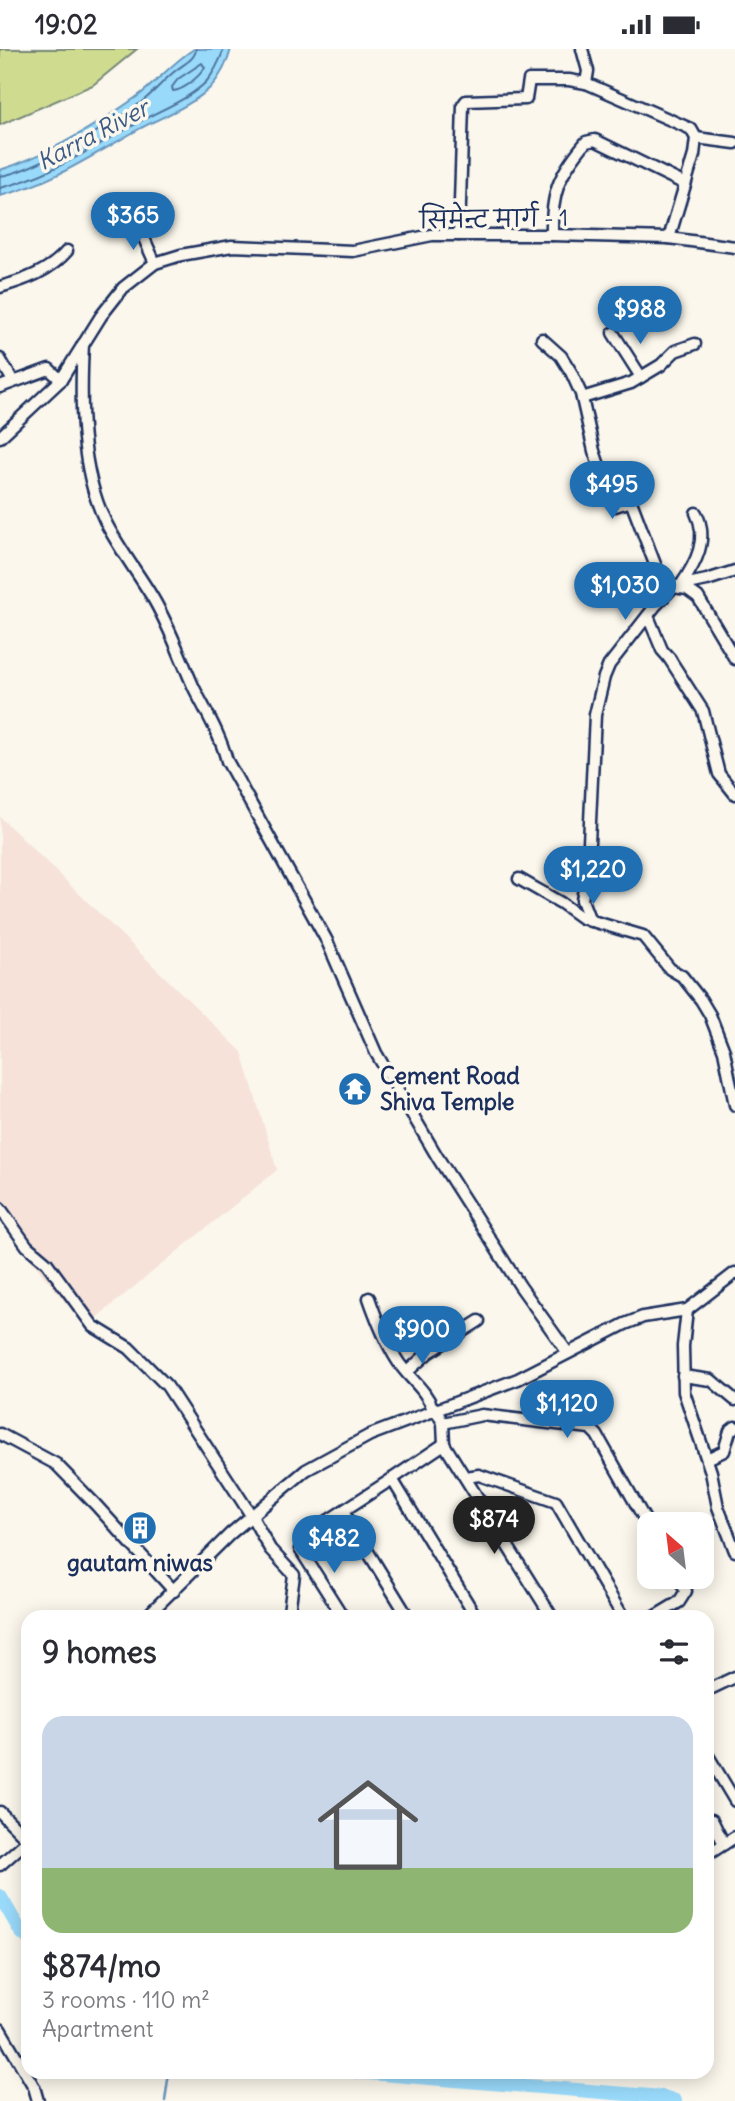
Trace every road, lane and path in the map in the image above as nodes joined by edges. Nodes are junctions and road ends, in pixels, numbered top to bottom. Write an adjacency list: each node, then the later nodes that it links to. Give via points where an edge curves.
1 (582, 49): 2 (street)
2 (586, 83): 3 (street, via 691,129); 7 (street, via 529,79 526,99 466,101)
3 (696, 138): 4 (street); 5 (street)
4 (735, 143)
5 (685, 184): 8 (street, via 595,140 586,142 557,183); 9 (street)
6 (139, 227): 12 (street)
7 (459, 235): 8 (street, सिमेन्ट मार्ग - 1); 12 (street, सिमेन्ट मार्ग - 1, via 432,235 353,251 232,246)
8 (552, 235): 9 (street, सिमेन्ट मार्ग - 1)
9 (669, 238): 10 (street, सिमेन्ट मार्ग - 1)
10 (735, 247)
11 (67, 251): 13 (street, via 33,276)
12 (155, 263): 16 (street, सिमेन्ट मार्ग - 1, via 123,288)
13 (0, 287)
14 (613, 333): 19 (street)
15 (542, 339): 23 (street, via 561,356)
16 (83, 344): 20 (street, सिमेन्ट मार्ग - 1); 39 (street, via 83,425 93,485 106,522 151,595 227,761 327,941 376,1053 438,1158)
17 (695, 344): 19 (street, via 675,351)
18 (0, 359): 21 (street)
19 (642, 377): 23 (street)
20 (61, 380): 21 (street, via 49,369); 24 (street, सिमेन्ट मार्ग - 1)
21 (13, 381): 22 (street)
22 (0, 387)
23 (582, 398): 27 (street, via 611,503 632,505 661,580)
24 (0, 437)
25 (696, 513): 27 (street, via 702,545 689,574)
26 (735, 571): 27 (street)
27 (677, 586): 28 (street); 29 (street, via 698,597)
28 (648, 616): 30 (street, via 662,650 703,711 719,773); 32 (street, via 609,665 597,704 589,843 581,862 582,901)
29 (735, 659)
30 (735, 794)
31 (519, 879): 32 (street)
32 (590, 921): 33 (street, via 643,936 701,1000 724,1051)
33 (735, 1105)
34 (0, 1208): 53 (street, via 93,1326 129,1348 167,1386)
35 (735, 1273): 37 (street)
36 (369, 1298): 40 (street)
37 (687, 1310): 39 (street, via 643,1317); 41 (street)
38 (479, 1321): 40 (street)
39 (568, 1353): 43 (street, via 518,1379)
40 (407, 1372): 43 (street)
41 (683, 1376): 42 (street, via 711,1380); 48 (street)
42 (735, 1400)
43 (434, 1409): 44 (street); 53 (street, via 370,1435 306,1470)
44 (443, 1423): 47 (street); 52 (street, via 482,1415 590,1428)
45 (735, 1427): 48 (street, via 724,1451)
46 (0, 1434): 56 (street, via 56,1464)
47 (444, 1444): 49 (street); 50 (street)
48 (707, 1459): 54 (street)
49 (466, 1477): 62 (street); 63 (street, via 479,1475 556,1502)
50 (392, 1479): 51 (street); 61 (street)
51 (343, 1511): 59 (street, via 306,1535 300,1549); 60 (street)
52 (641, 1512)
53 (251, 1515): 56 (street); 58 (street, via 270,1549 294,1575)
54 (735, 1551)
55 (685, 1589): 64 (street, via 679,1602)
56 (174, 1591): 57 (street)
57 (154, 1610)
58 (289, 1610)
59 (339, 1610)
60 (404, 1610)
61 (473, 1610)
62 (547, 1610)
63 (620, 1610)
64 (666, 1610)
65 (735, 1677): 66 (street)
66 (714, 1687)
67 (714, 1766): 68 (street)
68 (735, 1801)
69 (0, 1812): 71 (street)
70 (714, 1824): 73 (street)
71 (21, 1833)
72 (735, 1837): 73 (street)
73 (724, 1844): 75 (street)
74 (21, 1846): 76 (street)
75 (714, 1850)
76 (2, 1864)
77 (0, 2029): 78 (street)
78 (21, 2065)
79 (29, 2079): 80 (street)
80 (38, 2101)

